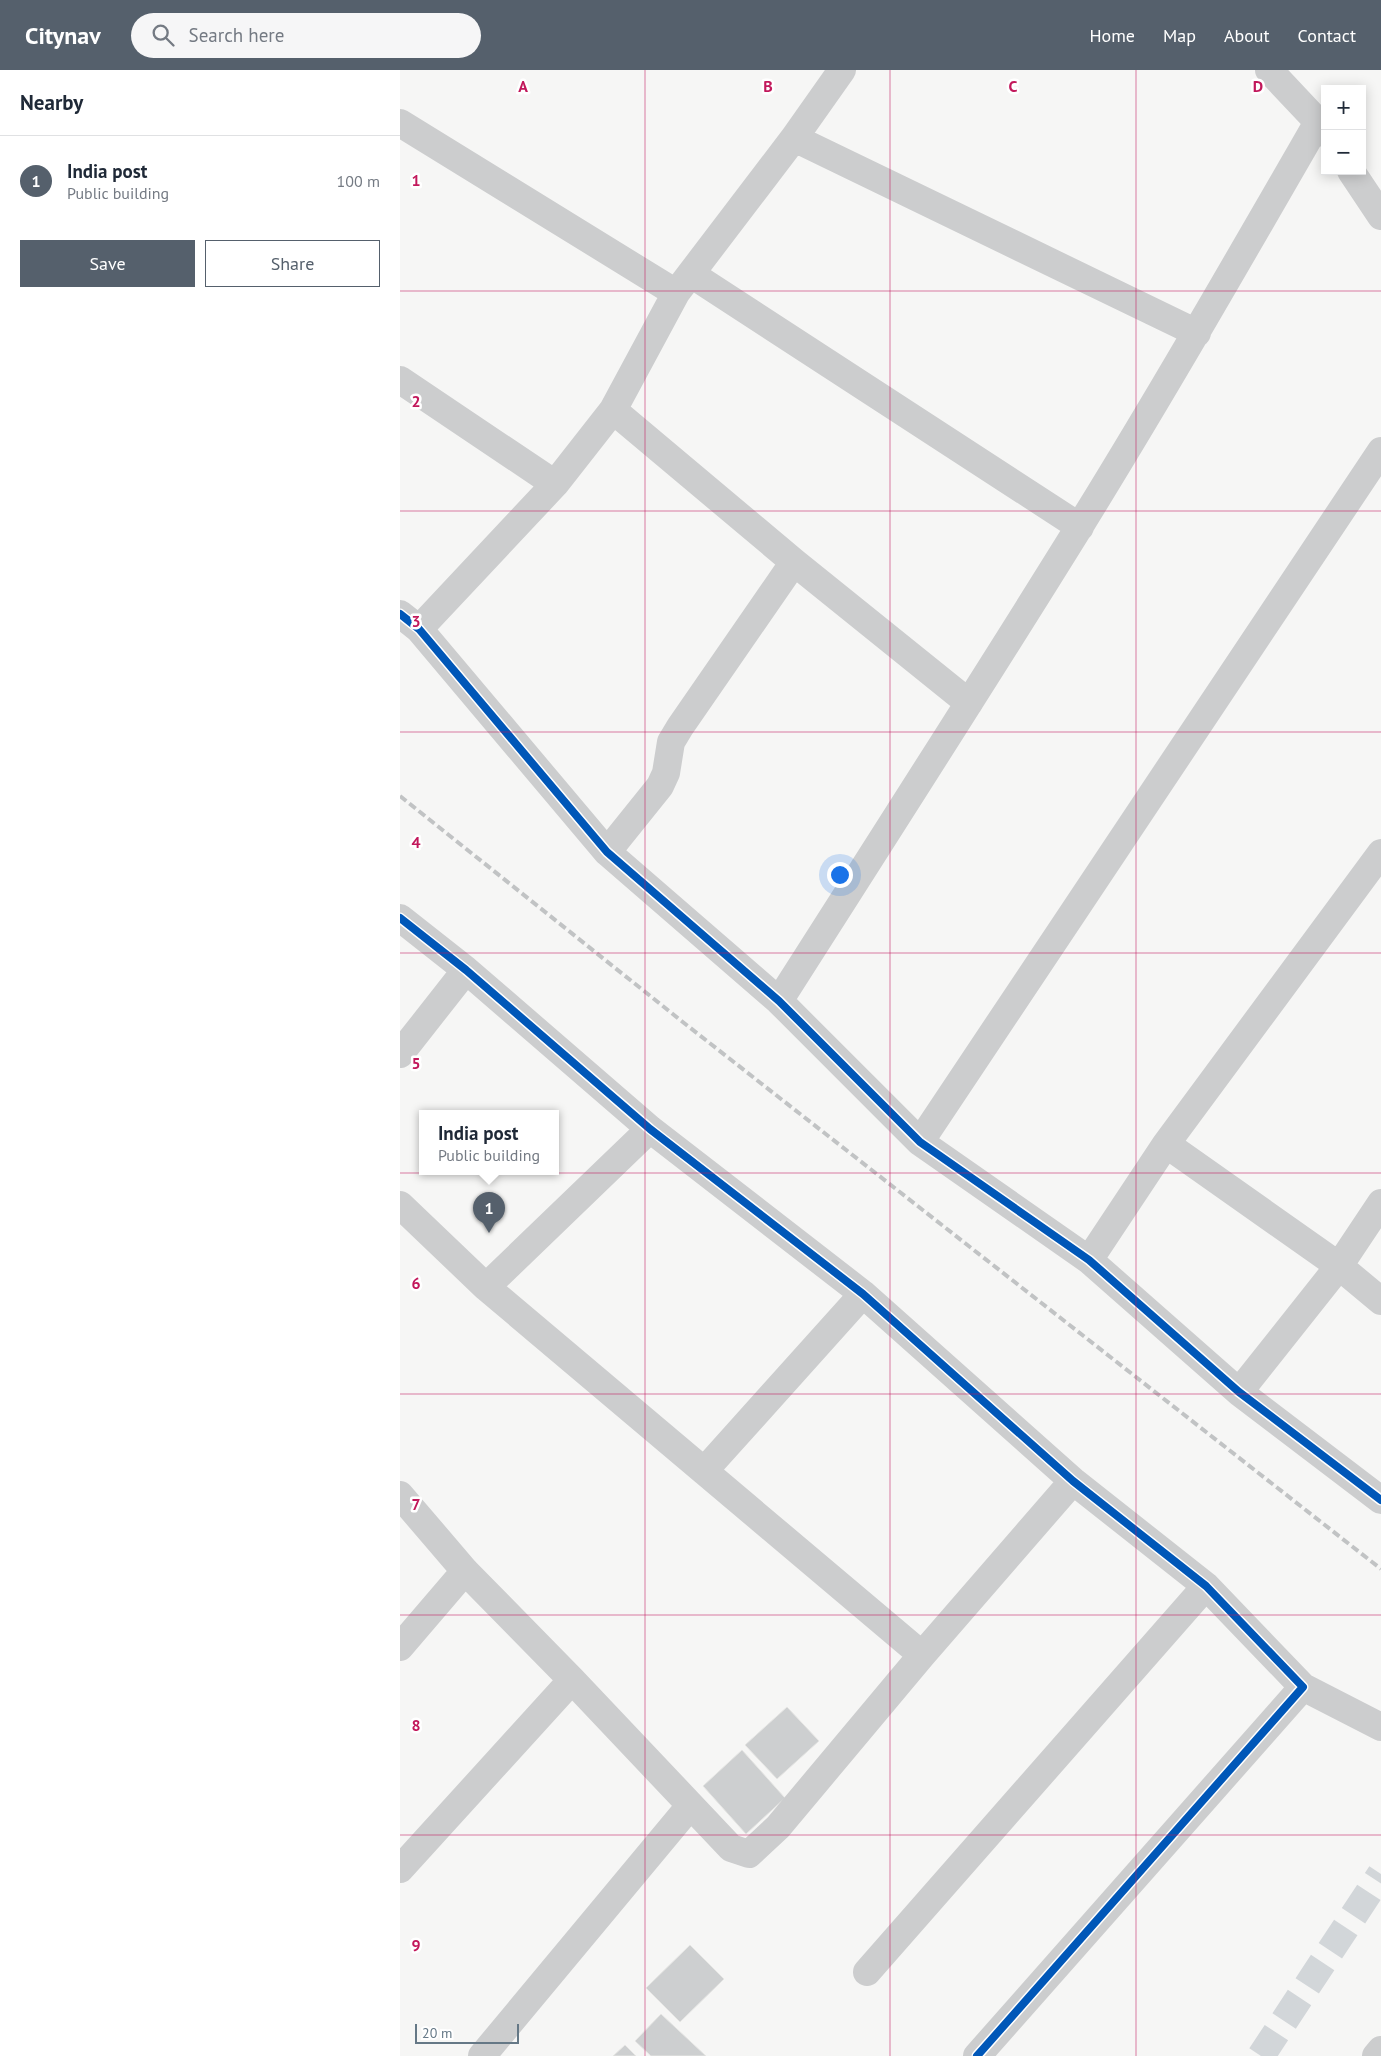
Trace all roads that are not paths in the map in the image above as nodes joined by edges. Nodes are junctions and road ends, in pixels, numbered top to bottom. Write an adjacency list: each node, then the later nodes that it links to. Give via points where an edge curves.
1 (842, 70): 5 (street)
2 (1269, 70): 4 (street)
3 (400, 122): 8 (street)
4 (1321, 128): 9 (street)
5 (794, 138): 8 (street); 9 (street)
6 (1354, 175): 7 (street)
7 (1381, 216)
8 (684, 283): 11 (street); 14 (street)
9 (1197, 333): 14 (street)
10 (400, 380): 13 (street)
11 (613, 410): 13 (street); 15 (street)
12 (1381, 451): 25 (street)
13 (555, 484): 16 (street)
14 (1080, 527): 17 (street)
15 (794, 562): 17 (street); 18 (street, via 671,742 666,773 660,786)
16 (410, 622): 18 (street)
17 (970, 703): 22 (street)
18 (607, 852): 22 (street)
19 (1381, 853): 26 (street)
20 (400, 918): 21 (street)
21 (466, 970): 23 (street); 24 (street)
22 (779, 1001): 25 (street)
23 (400, 1054)
24 (650, 1129): 31 (street); 32 (street)
25 (920, 1142): 29 (street)
26 (1166, 1144): 29 (street); 30 (street)
27 (1381, 1203): 30 (street)
28 (400, 1204): 31 (street)
29 (1089, 1260): 34 (street)
30 (1339, 1266): 33 (street); 34 (street)
31 (486, 1287): 35 (street)
32 (863, 1294): 35 (street); 36 (street)
33 (1381, 1301)
34 (1240, 1392): 38 (street)
35 (704, 1471): 42 (street)
36 (1073, 1480): 40 (street); 42 (street)
37 (400, 1495): 39 (street)
38 (1381, 1500)
39 (466, 1571): 41 (street); 43 (street)
40 (1206, 1586): 44 (street); 48 (street)
41 (400, 1646)
42 (922, 1655): 46 (street, via 778,1827 749,1854 731,1848)
43 (572, 1680): 46 (street); 47 (street)
44 (1303, 1687): 45 (street); 51 (street)
45 (1381, 1727)
46 (690, 1806): 50 (street)
47 (400, 1869)
48 (867, 1972)
49 (1381, 2050): 52 (street)
50 (482, 2056)
51 (977, 2056)
52 (1376, 2056)

